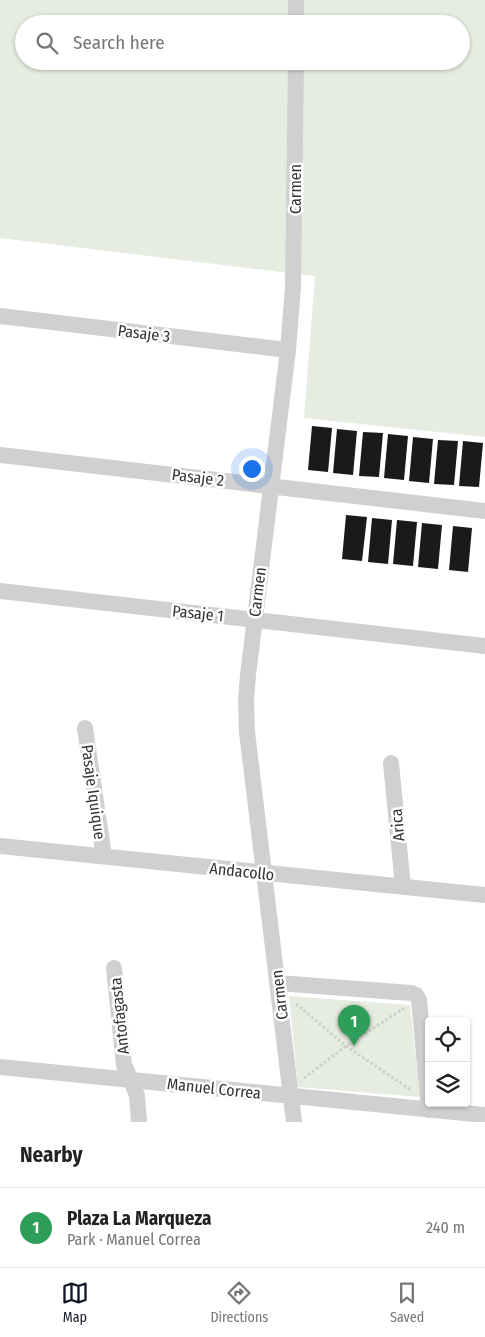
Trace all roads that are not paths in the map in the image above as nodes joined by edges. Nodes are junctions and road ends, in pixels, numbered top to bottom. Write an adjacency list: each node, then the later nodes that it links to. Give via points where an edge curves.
1 (296, 0): 2 (street)
2 (296, 15)
3 (296, 70): 5 (street, Carmen, via 294,254)
4 (0, 316): 5 (street, Pasaje 3)
5 (288, 350): 7 (street, Carmen)
6 (0, 455): 7 (street, Pasaje 2)
7 (271, 486): 8 (street, Pasaje 2); 10 (street, Carmen)
8 (485, 510)
9 (0, 591): 10 (street, Pasaje 1)
10 (254, 620): 11 (street, Pasaje 1); 16 (street, Carmen, via 246,701 247,732)
11 (485, 646)
12 (85, 728): 15 (street, Pasaje Iquique)
13 (391, 763): 17 (street, Arica)
14 (0, 846): 15 (street, Andacollo)
15 (104, 856): 16 (street, Andacollo)
16 (264, 874): 17 (street, Andacollo); 20 (street, Carmen)
17 (402, 887): 18 (street, Andacollo)
18 (485, 895)
19 (114, 968): 22 (street, Antofagasta, via 124,1065)
20 (278, 983): 23 (street, Carmen); 24 (street, via 416,995)
21 (0, 1067): 22 (street, Manuel Correa)
22 (132, 1080): 23 (street, Manuel Correa); 26 (street, Antofagasta)
23 (291, 1096): 24 (street, Manuel Correa); 27 (street, Carmen)
24 (429, 1110): 25 (street, Manuel Correa)
25 (485, 1115)
26 (139, 1122)
27 (294, 1122)

